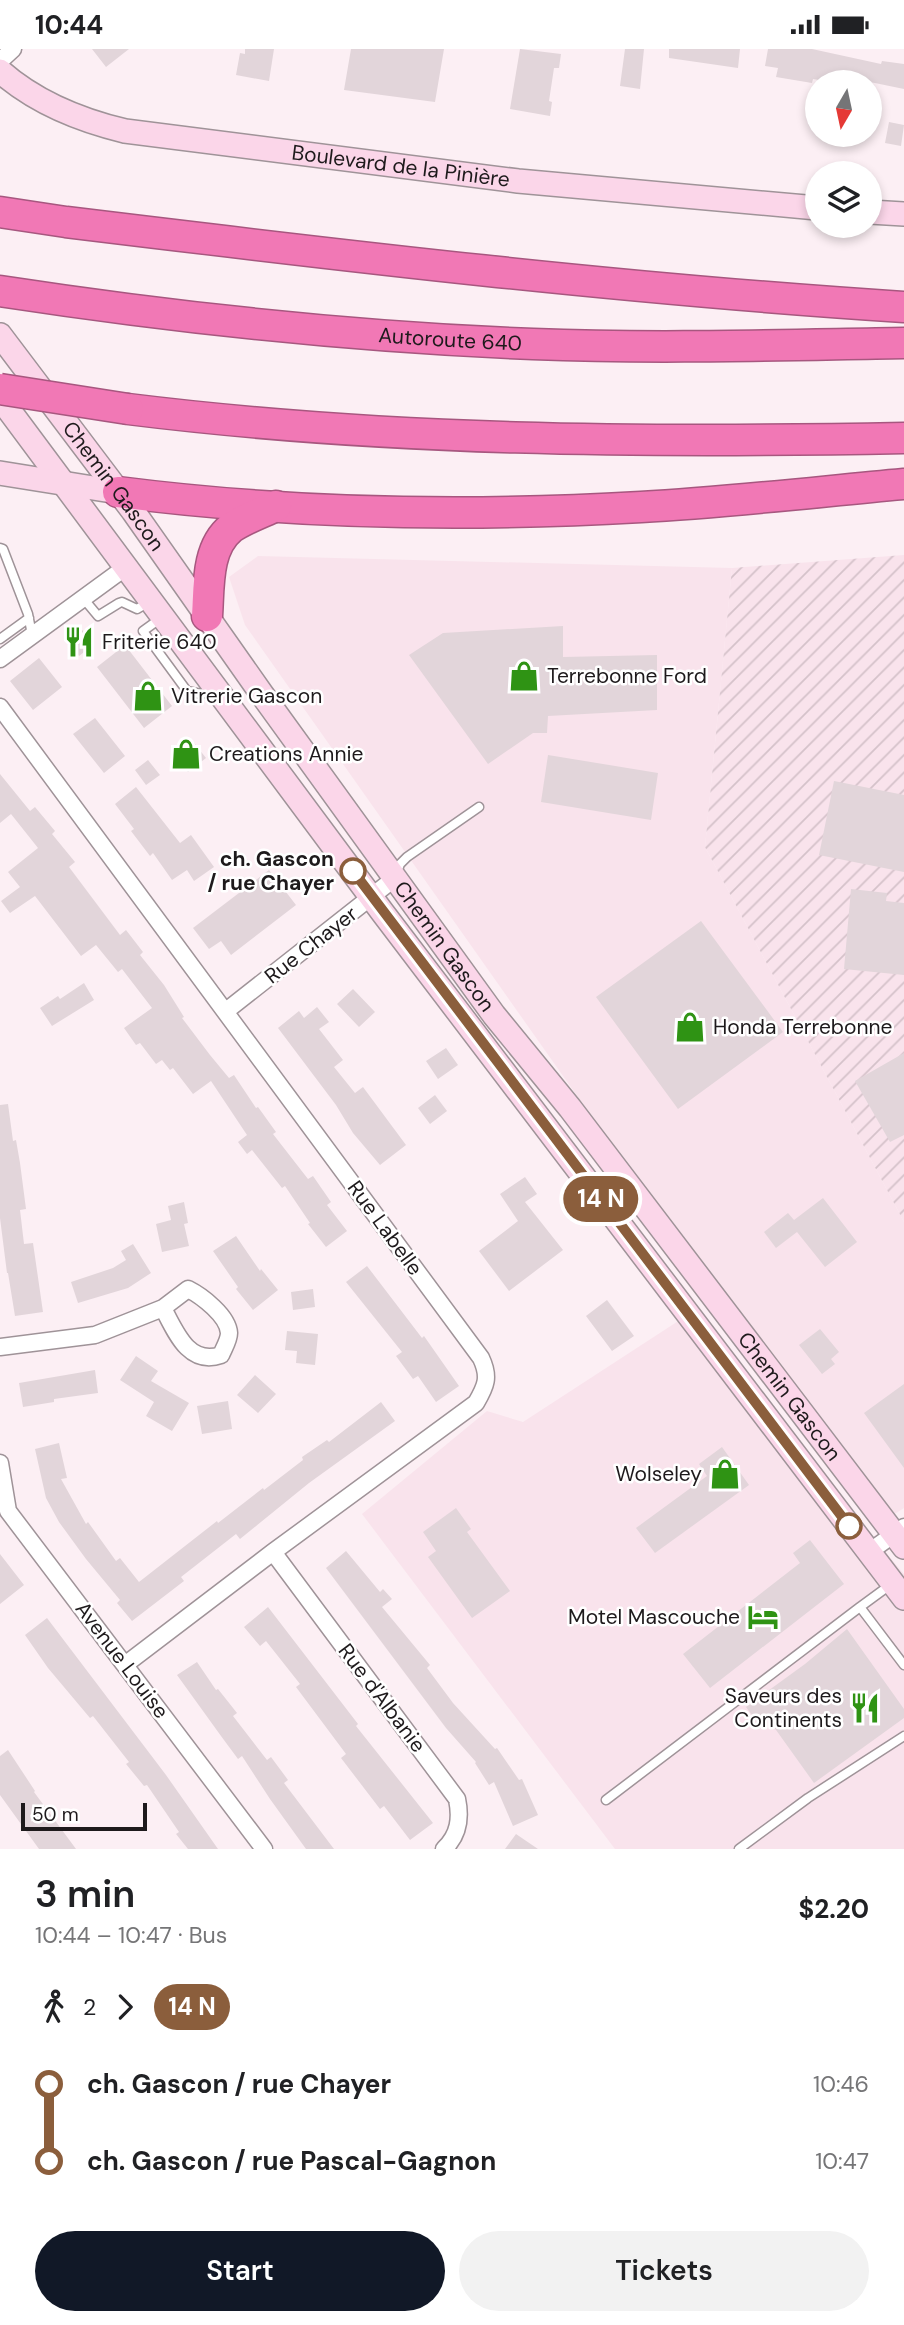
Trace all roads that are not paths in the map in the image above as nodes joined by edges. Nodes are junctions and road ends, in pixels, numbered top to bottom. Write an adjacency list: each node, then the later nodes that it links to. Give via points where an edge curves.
1 (13, 49): 2 (street)
2 (0, 61)
3 (0, 71): 4 (main road, Boulevard de la Pinière, via 65,112 125,131 518,181)
4 (805, 207)
5 (0, 212): 9 (highway, via 571,281)
6 (882, 213): 7 (main road)
7 (904, 214)
8 (0, 291): 11 (highway, Autoroute 640, via 253,324 446,340 644,346)
9 (904, 307)
10 (0, 335): 18 (main road, Chemin Gascon)
11 (904, 343)
12 (0, 389): 14 (highway, bridge, via 262,424 466,437 665,442)
13 (0, 398): 16 (main road, Chemin Gascon)
14 (904, 438)
15 (0, 473): 16 (main road)
16 (66, 484): 18 (main road); 21 (main road, Chemin Gascon)
17 (904, 484): 19 (highway, via 597,509 422,511)
18 (118, 492): 19 (highway); 24 (main road, Chemin Gascon)
19 (276, 505): 24 (highway, via 222,538 212,562)
20 (0, 548): 25 (lane)
21 (126, 567): 22 (street); 23 (main road, Chemin Gascon)
22 (83, 598): 23 (lane, via 98,616 122,602 137,610); 26 (street)
23 (157, 608): 32 (main road, Chemin Gascon)
24 (207, 616): 31 (main road, Chemin Gascon)
25 (29, 618): 26 (lane); 27 (lane)
26 (32, 635): 28 (street)
27 (0, 639)
28 (0, 659)
29 (0, 707): 33 (street, Rue Labelle)
30 (479, 807): 31 (lane, via 407,857)
31 (395, 878): 32 (street, Rue Chayer); 38 (main road, Chemin Gascon, via 494,1015)
32 (372, 896): 33 (street, Rue Chayer); 40 (main road, Chemin Gascon)
33 (226, 1011): 39 (street, Rue Labelle, via 487,1370 486,1385 476,1403)
34 (163, 1308): 34 (street, via 188,1289 200,1295 228,1330 221,1355 209,1359 194,1355); 35 (street, via 95,1335)
35 (0, 1347)
36 (0, 1463): 37 (street, Avenue Louise)
37 (4, 1514): 43 (street, Avenue Louise)
38 (901, 1536): 40 (street)
39 (273, 1552): 43 (street, Rue Labelle); 48 (street, Rue d'Albanie, via 457,1798 458,1829)
40 (869, 1552): 41 (main road, Chemin Gascon)
41 (898, 1590): 42 (lane)
42 (860, 1608): 44 (lane); 46 (lane)
43 (126, 1664): 47 (street, Avenue Louise)
44 (904, 1665)
45 (904, 1736): 49 (lane)
46 (606, 1800)
47 (264, 1849)
48 (444, 1849)
49 (739, 1849)

